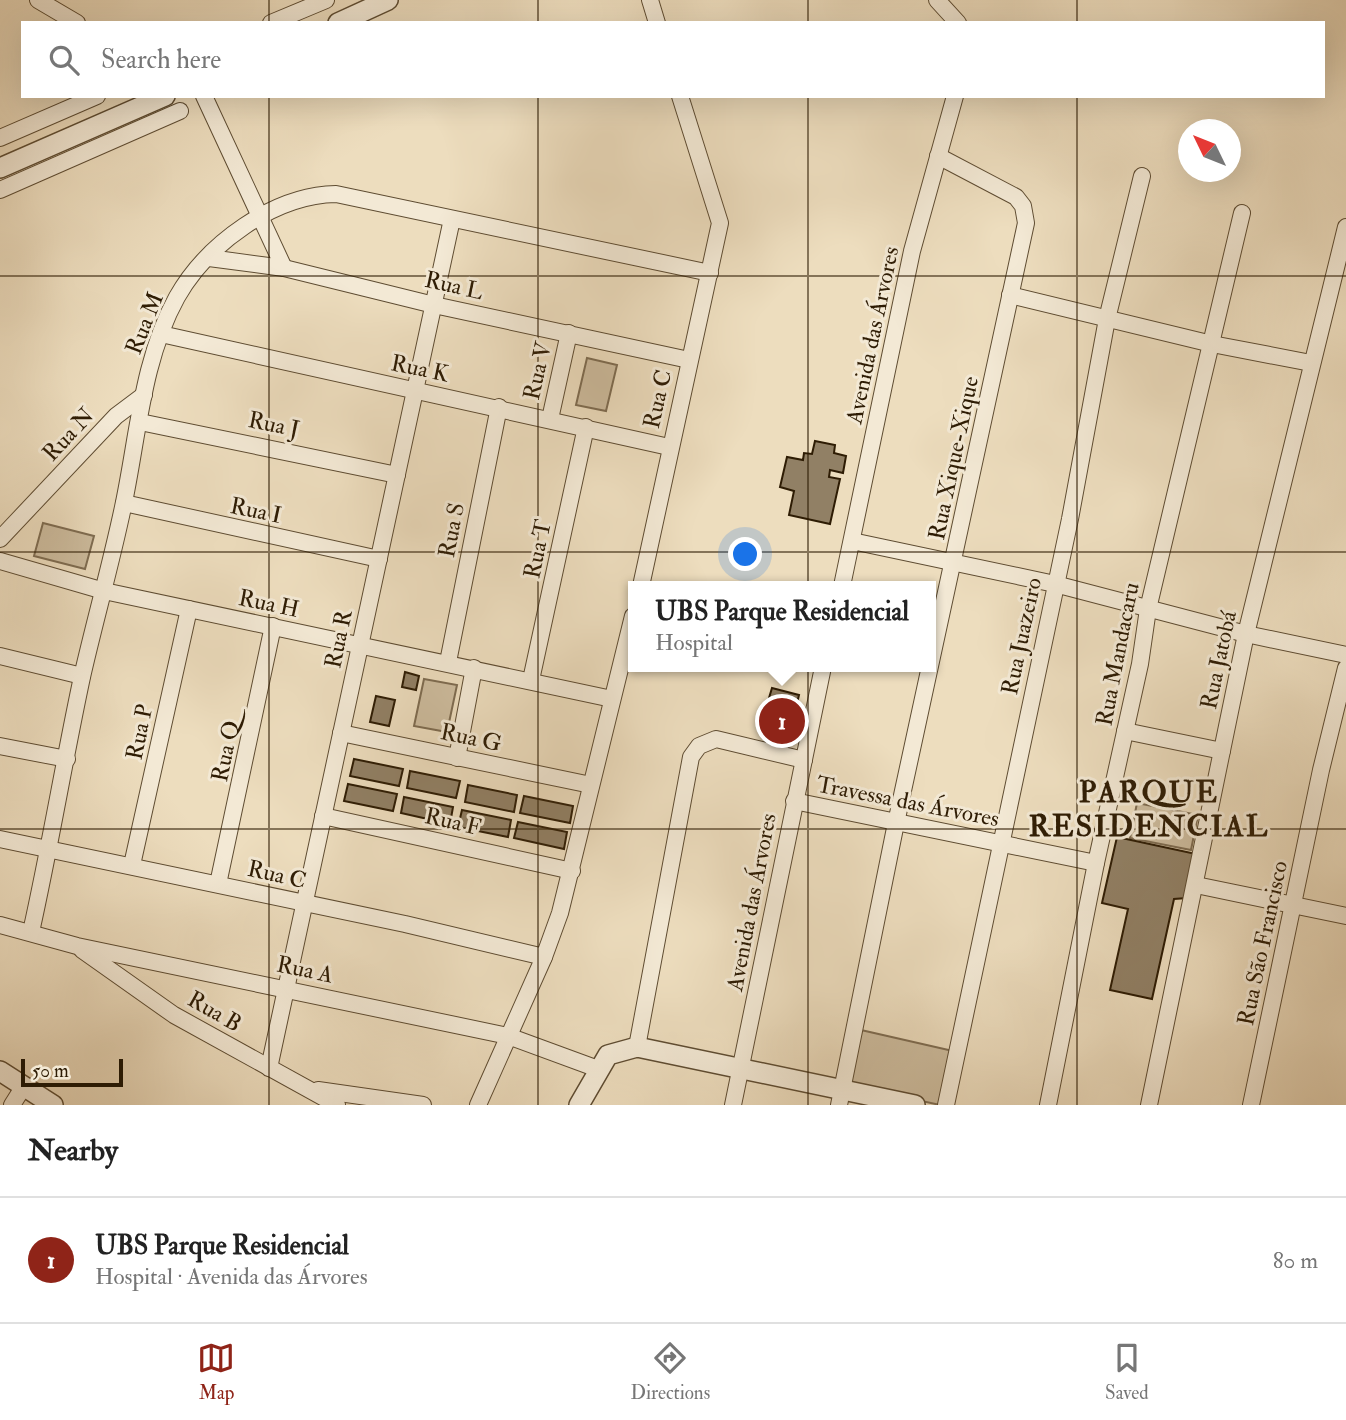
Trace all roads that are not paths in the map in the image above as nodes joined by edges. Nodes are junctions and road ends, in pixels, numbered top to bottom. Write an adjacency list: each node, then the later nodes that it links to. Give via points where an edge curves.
1 (37, 0): 6 (street)
2 (326, 0): 7 (street)
3 (388, 0): 8 (street)
4 (650, 0): 9 (street)
5 (937, 0): 10 (street)
6 (74, 21)
7 (276, 21)
8 (342, 21)
9 (656, 21)
10 (956, 21)
11 (92, 98): 17 (street)
12 (160, 98): 19 (street)
13 (205, 98): 23 (street)
14 (681, 98): 28 (street, Rua C, via 720,223)
15 (955, 98): 18 (street, Avenida das Árvores)
16 (180, 111): 21 (street)
17 (0, 138)
18 (938, 156): 29 (street, Rua Xique-Xique, via 1009,192 1023,206 1026,223); 47 (street, Avenida das Árvores, via 912,251)
19 (0, 168)
20 (1142, 177): 31 (street, Rua Juazeiro)
21 (0, 190)
22 (1242, 214): 34 (street, Rua Mandacaru)
23 (260, 216): 24 (street, Rua M, via 318,194 336,194); 26 (street, Rua M); 27 (street)
24 (452, 219): 28 (street, Rua M); 30 (street, Rua R)
25 (1346, 227): 36 (street, Rua Jatobá)
26 (209, 258): 27 (street, Rua L); 33 (street, Rua M, via 178,296)
27 (284, 268): 30 (street, Rua L)
28 (710, 273): 35 (street, Rua C)
29 (1010, 295): 31 (street); 50 (street, Rua Xique-Xique)
30 (434, 305): 32 (street, Rua L); 37 (street, Rua R)
31 (1107, 318): 34 (street); 53 (street, Rua Juazeiro)
32 (569, 333): 35 (street, Rua L); 40 (street, Rua V)
33 (161, 334): 37 (street, Rua K); 38 (street, Rua M)
34 (1212, 344): 36 (street); 56 (street, Rua Mandacaru)
35 (689, 360): 43 (street, Rua C)
36 (1311, 363): 58 (street, Rua Jatobá)
37 (415, 390): 39 (street, Rua K); 44 (street, Rua R)
38 (144, 395): 41 (street, Rua M); 46 (street, Rua N, via 116,416)
39 (499, 408): 40 (street, Rua K); 64 (street, Rua S)
40 (550, 419): 42 (street, Rua K)
41 (140, 422): 44 (street, Rua J); 45 (street, Rua M)
42 (586, 427): 43 (street, Rua K); 70 (street, Rua T)
43 (669, 447): 51 (street, Rua C)
44 (397, 475): 48 (street, Rua R)
45 (124, 503): 48 (street, Rua I); 54 (street, Rua M)
46 (0, 539)
47 (852, 541): 50 (street); 52 (street, Avenida das Árvores)
48 (379, 559): 60 (street, Rua R)
49 (0, 561): 54 (street, Rua H)
50 (955, 562): 53 (street); 61 (street, Rua Xique-Xique)
51 (642, 581)
52 (843, 581)
53 (1055, 583): 56 (street); 84 (street, Rua Juazeiro)
54 (104, 591): 55 (street, Rua H); 69 (street, Rua M)
55 (189, 609): 57 (street, Rua H); 87 (street, Rua P)
56 (1148, 609): 58 (street); 72 (street, Rua Mandacaru)
57 (273, 626): 60 (street, Rua H); 89 (street, Rua Q)
58 (1246, 634): 62 (street); 75 (street, Rua Jatobá)
59 (628, 636): 71 (street)
60 (360, 646): 64 (street, Rua H); 73 (street, Rua R)
61 (936, 646)
62 (1346, 655)
63 (0, 656): 69 (street)
64 (448, 663): 65 (street, Rua H)
65 (474, 668): 70 (street, Rua H); 76 (street)
66 (1346, 668): 92 (street, Rua São Francisco)
67 (822, 672): 78 (street, Avenida das Árvores)
68 (930, 672): 82 (street, Rua Xique-Xique)
69 (82, 676): 77 (street, Rua M)
70 (531, 680): 71 (street, Rua H)
71 (612, 699): 79 (street)
72 (1125, 731): 75 (street); 86 (street, Rua Mandacaru)
73 (341, 733): 76 (street, Rua G); 81 (street, Rua R)
74 (0, 746): 77 (street)
75 (1222, 751): 90 (street, Rua Jatobá)
76 (457, 758): 79 (street, Rua G)
77 (66, 759): 85 (street, Rua M)
78 (804, 760): 80 (street, Avenida das Árvores); 100 (street, via 716,739 699,746 691,757)
79 (591, 785): 88 (street)
80 (794, 802): 82 (street, Travessa das Árvores); 102 (street, Avenida das Árvores)
81 (323, 816): 88 (street, Rua F); 91 (street, Rua R)
82 (896, 823): 84 (street, Travessa das Árvores); 107 (street, Rua Xique-Xique)
83 (0, 839): 85 (street, Rua C)
84 (1000, 843): 86 (street, Travessa das Árvores); 116 (street, Rua Juazeiro)
85 (49, 850): 87 (street, Rua C); 95 (street, Rua M)
86 (1096, 863): 117 (street, Rua Mandacaru)
87 (132, 865): 89 (street, Rua C)
88 (572, 871): 97 (street)
89 (218, 884): 91 (street, Rua C)
90 (1196, 885): 92 (street); 118 (street, Rua Jatobá)
91 (304, 903): 97 (street, Rua C); 98 (street, Rua R)
92 (1292, 907): 93 (street); 119 (street, Rua São Francisco)
93 (1346, 916)
94 (0, 925): 95 (street, Rua A)
95 (31, 932): 96 (street, Rua A)
96 (77, 946): 98 (street, Rua A); 101 (street, Rua B, via 174,1015)
97 (544, 957): 99 (street)
98 (286, 988): 99 (street, Rua A); 101 (street, Rua R)
99 (508, 1036): 103 (street, Rua A); 112 (street)
100 (638, 1047): 102 (street); 103 (street, via 608,1055)
101 (269, 1068): 106 (street, Rua B)
102 (740, 1068): 107 (street); 114 (street, Avenida das Árvores)
103 (598, 1069): 113 (street)
104 (0, 1071): 105 (street)
105 (24, 1086): 108 (street); 109 (street)
106 (307, 1089): 110 (street, Rua B); 111 (street)
107 (841, 1097): 115 (street)
108 (12, 1105)
109 (53, 1105)
110 (337, 1105)
111 (423, 1105)
112 (478, 1105)
113 (579, 1105)
114 (733, 1105)
115 (915, 1105)
116 (946, 1105)
117 (1048, 1105)
118 (1149, 1105)
119 (1251, 1105)

